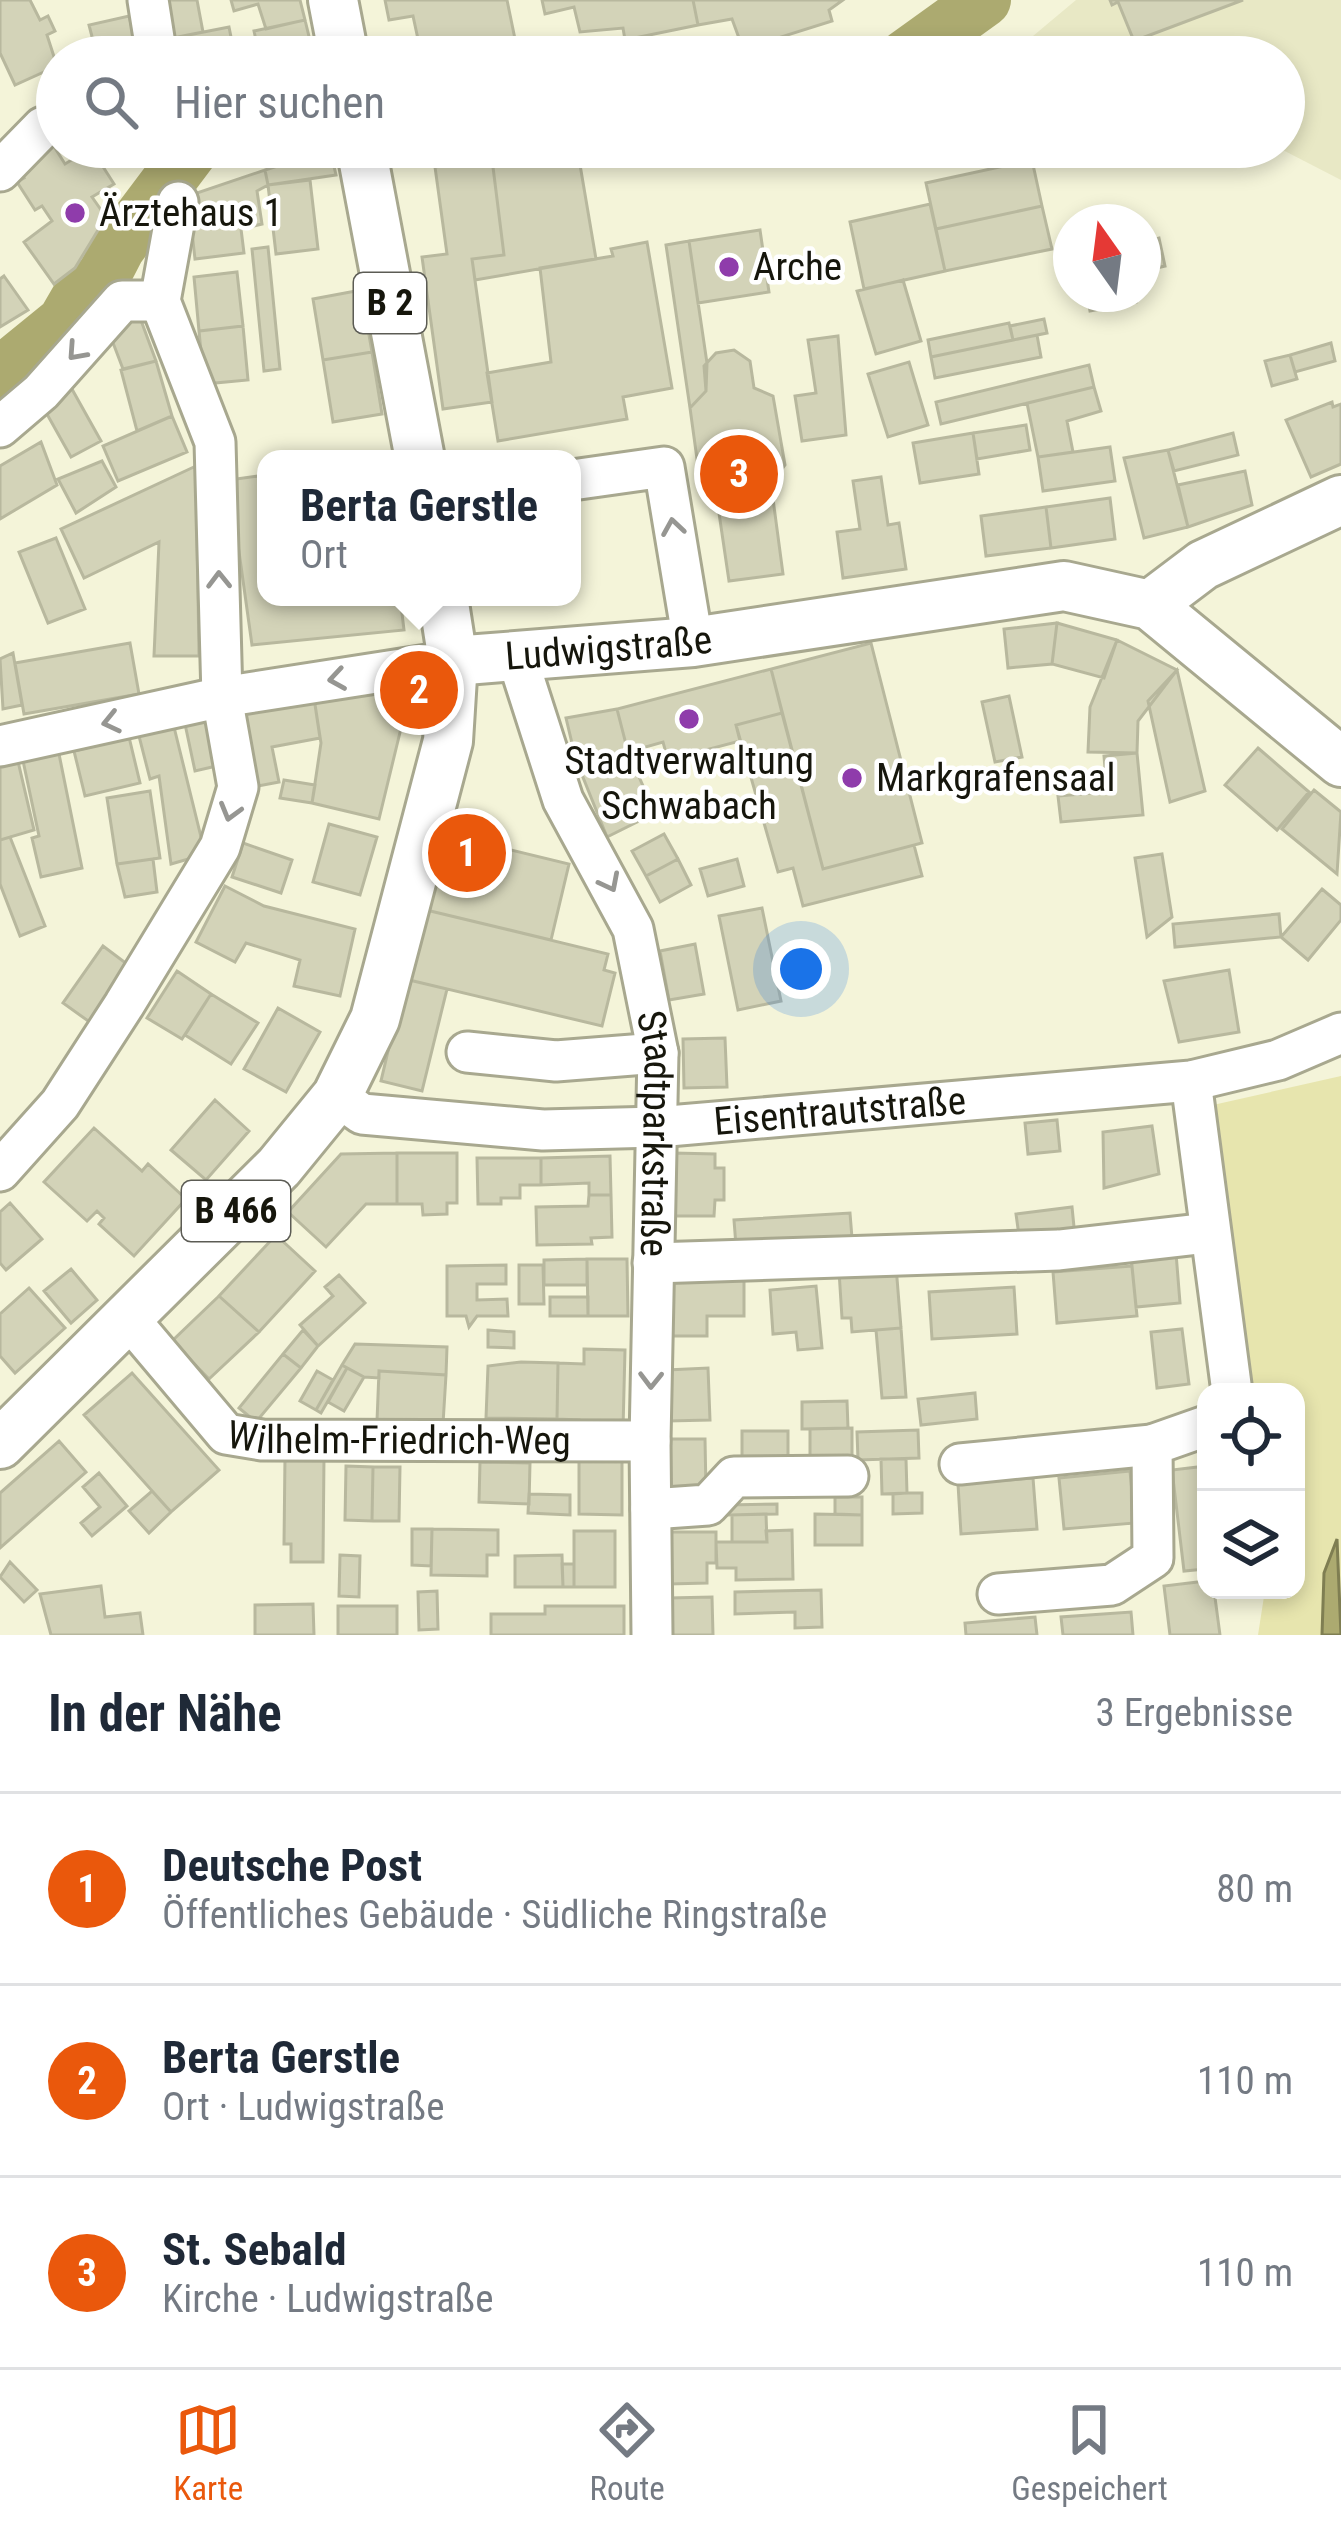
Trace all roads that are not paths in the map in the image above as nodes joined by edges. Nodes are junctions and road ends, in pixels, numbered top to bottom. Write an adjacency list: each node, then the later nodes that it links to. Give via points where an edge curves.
1 (148, 0): 3 (street)
2 (333, 0): 4 (main road)
3 (154, 36)
4 (340, 36)
5 (36, 134): 7 (street)
6 (365, 168): 11 (main road, B 2)
7 (0, 171)
8 (178, 202): 9 (street)
9 (160, 301): 10 (street, one-way to 10, via 122,301); 19 (street, one-way to 9, via 215,442)
10 (0, 427)
11 (418, 450)
12 (581, 479): 16 (street, one-way to 12, via 664,467)
13 (1341, 500): 14 (main road, via 1203,565)
14 (1150, 605): 16 (main road, Ludwigstraße, via 1064,586); 21 (main road)
15 (444, 606): 18 (main road)
16 (693, 642): 17 (main road, Ludwigstraße)
17 (518, 660): 18 (main road, Ludwigstraße); 24 (street, Stadtparkstraße, one-way to 24, via 563,800 633,929)
18 (452, 661): 19 (street, Ludwigstraße, one-way to 19); 26 (main road, B 466, via 448,741 375,1019)
19 (222, 697): 20 (street, Ludwigstraße, one-way to 20); 28 (street, one-way to 28, via 238,787 220,847 60,1104)
20 (0, 746)
21 (1341, 762)
22 (1341, 1033): 25 (street, Eisentrautstraße, via 1278,1060)
23 (467, 1052): 24 (street, via 556,1061)
24 (658, 1053): 27 (street, Stadtparkstraße)
25 (1191, 1082): 27 (street, Eisentrautstraße); 29 (street)
26 (337, 1096): 27 (street, Eisentrautstraße, via 362,1114 543,1130); 31 (main road, B 466, via 279,1168)
27 (657, 1127): 30 (street, Stadtparkstraße)
28 (0, 1171)
29 (1208, 1233): 30 (street, via 1059,1250); 32 (street)
30 (653, 1263): 34 (street, Stadtparkstraße, one-way to 34)
31 (129, 1319): 34 (street, Wilhelm-Friedrich-Weg, via 226,1434); 35 (main road, B 466)
32 (1231, 1383)
33 (1197, 1429): 36 (street)
34 (650, 1441): 39 (street, Stadtparkstraße)
35 (0, 1444)
36 (1152, 1445): 37 (street); 40 (street, via 1153,1558 1112,1585)
37 (960, 1463)
38 (848, 1476): 39 (street, via 734,1477 708,1505)
39 (651, 1509): 41 (street, Stadtparkstraße)
40 (998, 1594)
41 (652, 1635)

